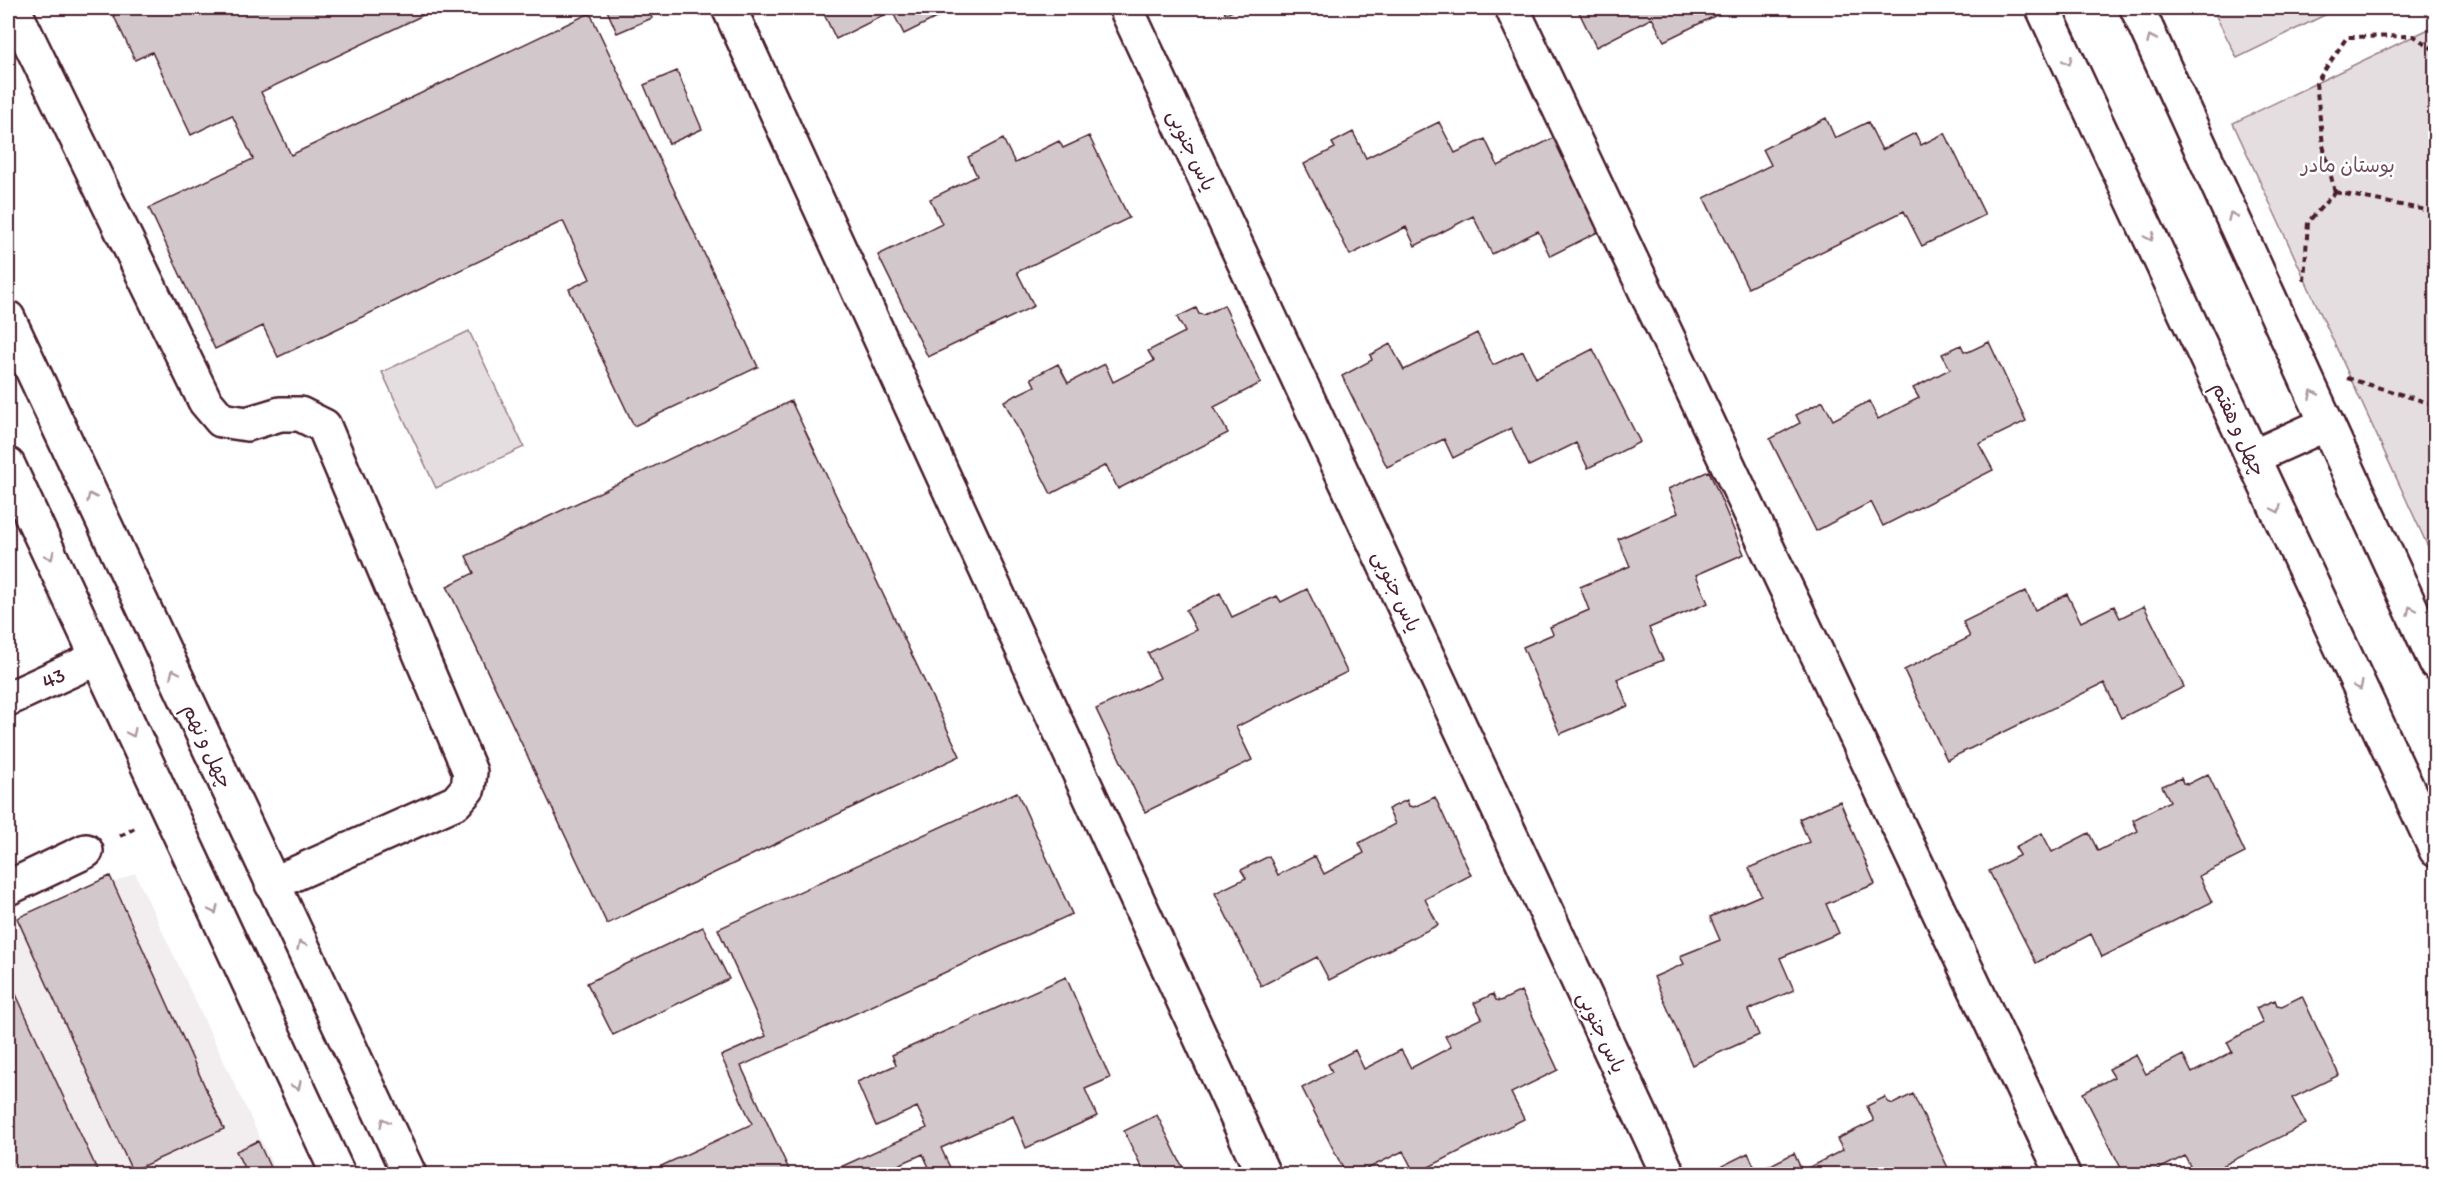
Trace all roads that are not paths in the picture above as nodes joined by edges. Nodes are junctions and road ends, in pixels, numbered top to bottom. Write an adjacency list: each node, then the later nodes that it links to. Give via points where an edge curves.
1 (729, 8): 21 (street)
2 (1126, 8): 22 (street, یاس جنوبی)
3 (1512, 8): 23 (street)
4 (2043, 8): 9 (street, چهل و هفتم, one-way to 9)
5 (2137, 8): 8 (street, one-way to 5)
6 (18, 18): 17 (street, via 205,401 221,420 247,424 280,414 300,414 324,426 470,772 468,788 456,802)
7 (8, 318): 17 (street, چهل و نهم, one-way to 7)
8 (2326, 424): 9 (street); 13 (street, one-way to 8)
9 (2253, 457): 15 (street, چهل و هفتم, one-way to 15)
10 (8, 465): 11 (street)
11 (16, 504): 12 (street, one-way to 12)
12 (98, 658): 14 (street, 43); 19 (street, one-way to 19)
13 (2436, 663)
14 (8, 699)
15 (2436, 850)
16 (86, 851): 18 (street)
17 (273, 884): 20 (street, چهل و نهم, one-way to 17)
18 (8, 888)
19 (338, 1174)
20 (409, 1174)
21 (1263, 1174)
22 (1668, 1174)
23 (2063, 1174)

